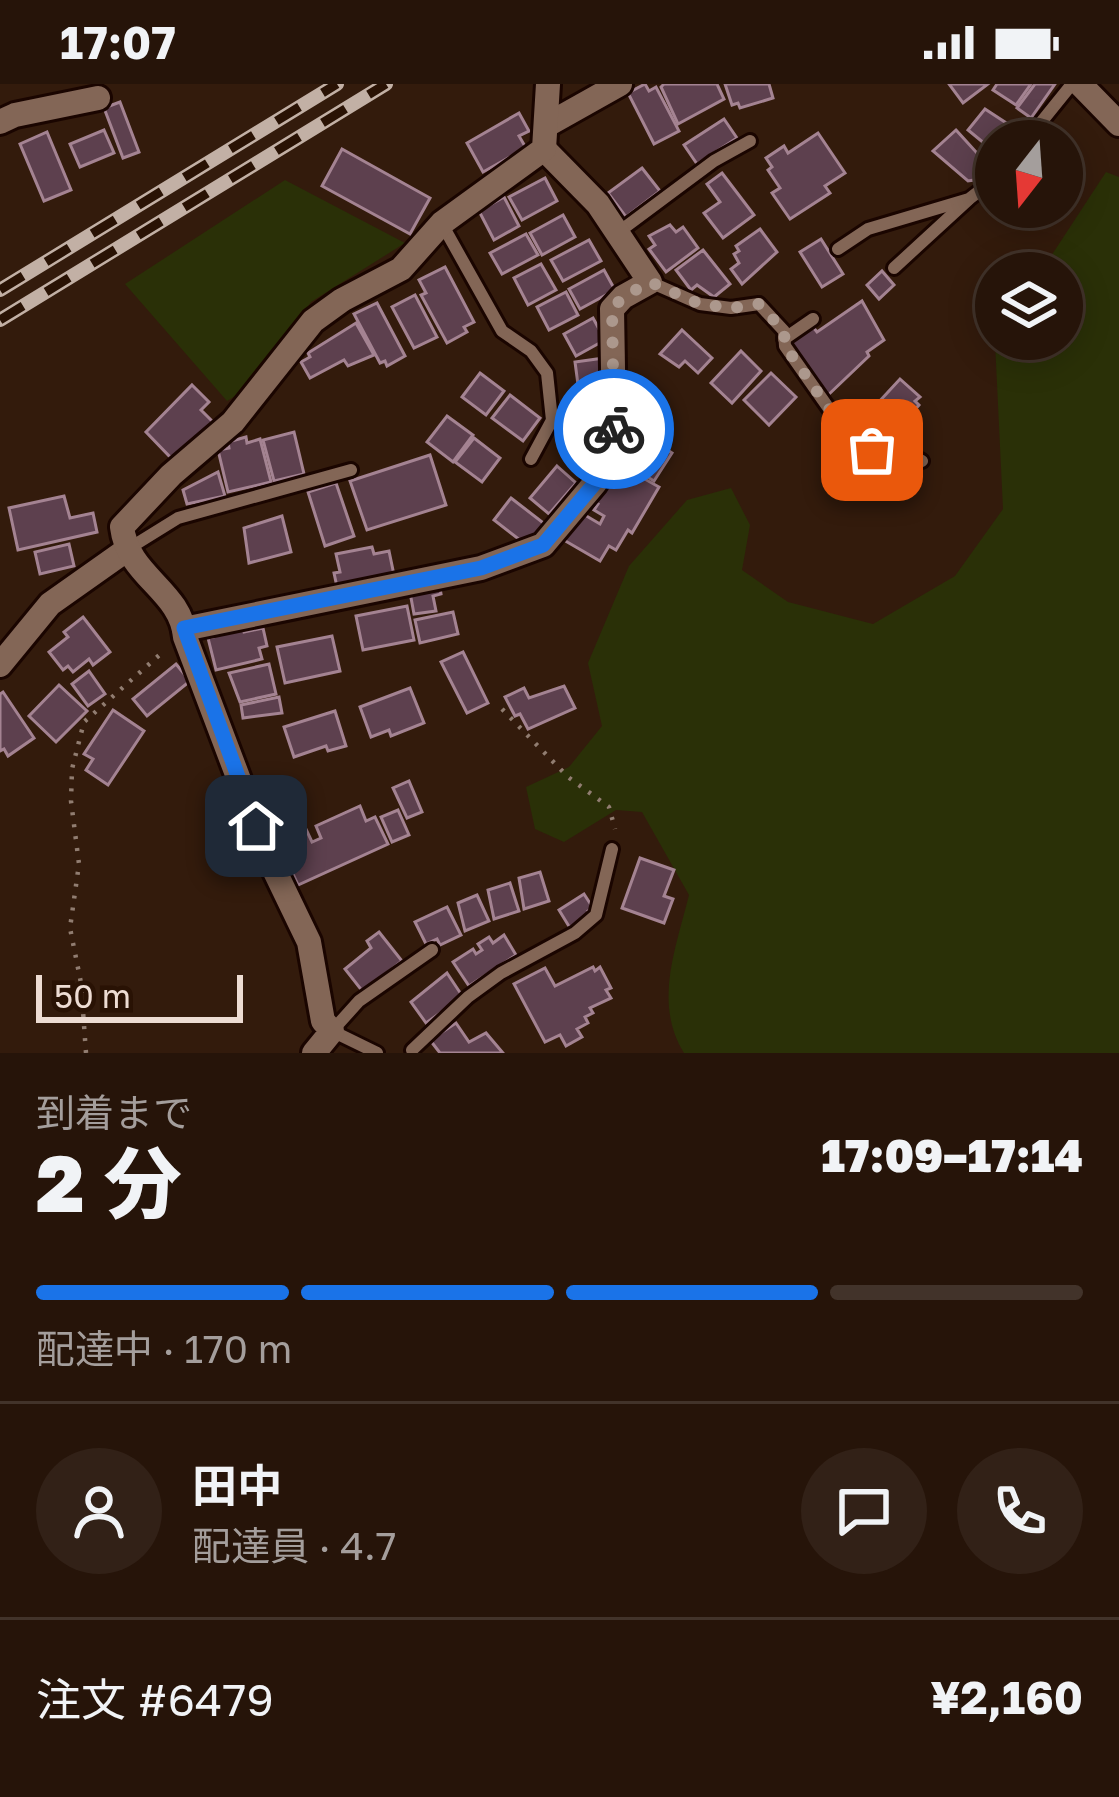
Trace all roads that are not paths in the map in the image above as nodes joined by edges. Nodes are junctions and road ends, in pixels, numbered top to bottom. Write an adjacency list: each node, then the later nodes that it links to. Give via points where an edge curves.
1 (548, 84): 8 (street)
2 (620, 84): 8 (street)
3 (1076, 84): 5 (lane); 7 (street)
4 (98, 98): 6 (street)
5 (1044, 120)
6 (0, 122)
7 (1119, 124)
8 (545, 137): 12 (street); 13 (street)
9 (750, 141): 13 (lane)
10 (975, 194): 11 (lane)
11 (969, 199): 14 (lane, via 868,229); 15 (lane)
12 (442, 223): 19 (lane, via 502,331 547,373 552,420); 22 (street, via 400,268 313,321 233,422 122,527)
13 (620, 232): 16 (street)
14 (838, 249)
15 (894, 268)
16 (650, 282): 18 (lane, via 700,304 759,304); 23 (street, via 612,309 616,394 603,464 543,545 481,568)
17 (813, 320): 18 (lane)
18 (784, 339): 20 (lane, via 832,413 860,440)
19 (531, 459)
20 (922, 460)
21 (351, 470): 22 (lane, via 178,518)
22 (125, 551): 23 (street, via 181,614); 24 (street, via 50,604)
23 (184, 633): 27 (street, via 309,942 323,1021)
24 (0, 665)
25 (612, 849): 28 (lane, via 596,915 485,985)
26 (432, 950): 27 (lane, via 359,1001)
27 (332, 1031): 29 (street); 30 (lane)
28 (414, 1052): 31 (lane)
29 (314, 1053)
30 (377, 1053)
31 (396, 1053)

